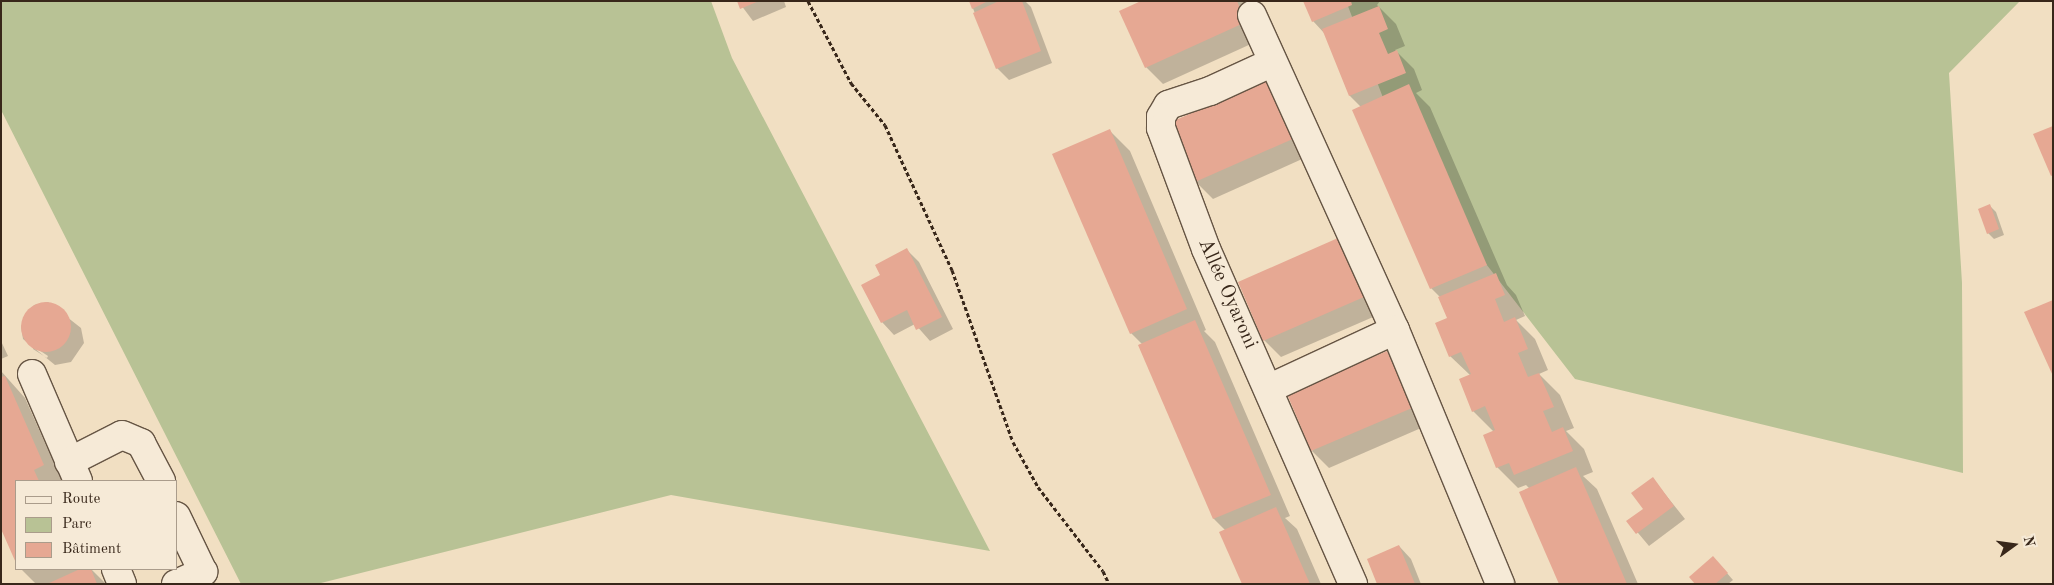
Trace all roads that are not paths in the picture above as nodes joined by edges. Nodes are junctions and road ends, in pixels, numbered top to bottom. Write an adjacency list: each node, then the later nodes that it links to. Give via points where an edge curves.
1 (1252, 15): 2 (street)
2 (1271, 63): 3 (street); 5 (street, Allée Oyaroni, via 1210,91 1168,105 1161,117 1161,128 1206,249)
3 (1394, 330): 5 (street); 13 (street)
4 (32, 374): 6 (street)
5 (1268, 389): 12 (street, Allée Oyaroni)
6 (74, 472): 7 (street, via 122,435 141,444)
7 (160, 480)
8 (178, 520): 11 (street, via 203,572)
9 (116, 570): 10 (street)
10 (122, 584)
11 (176, 584)
12 (1354, 584)
13 (1500, 584)

